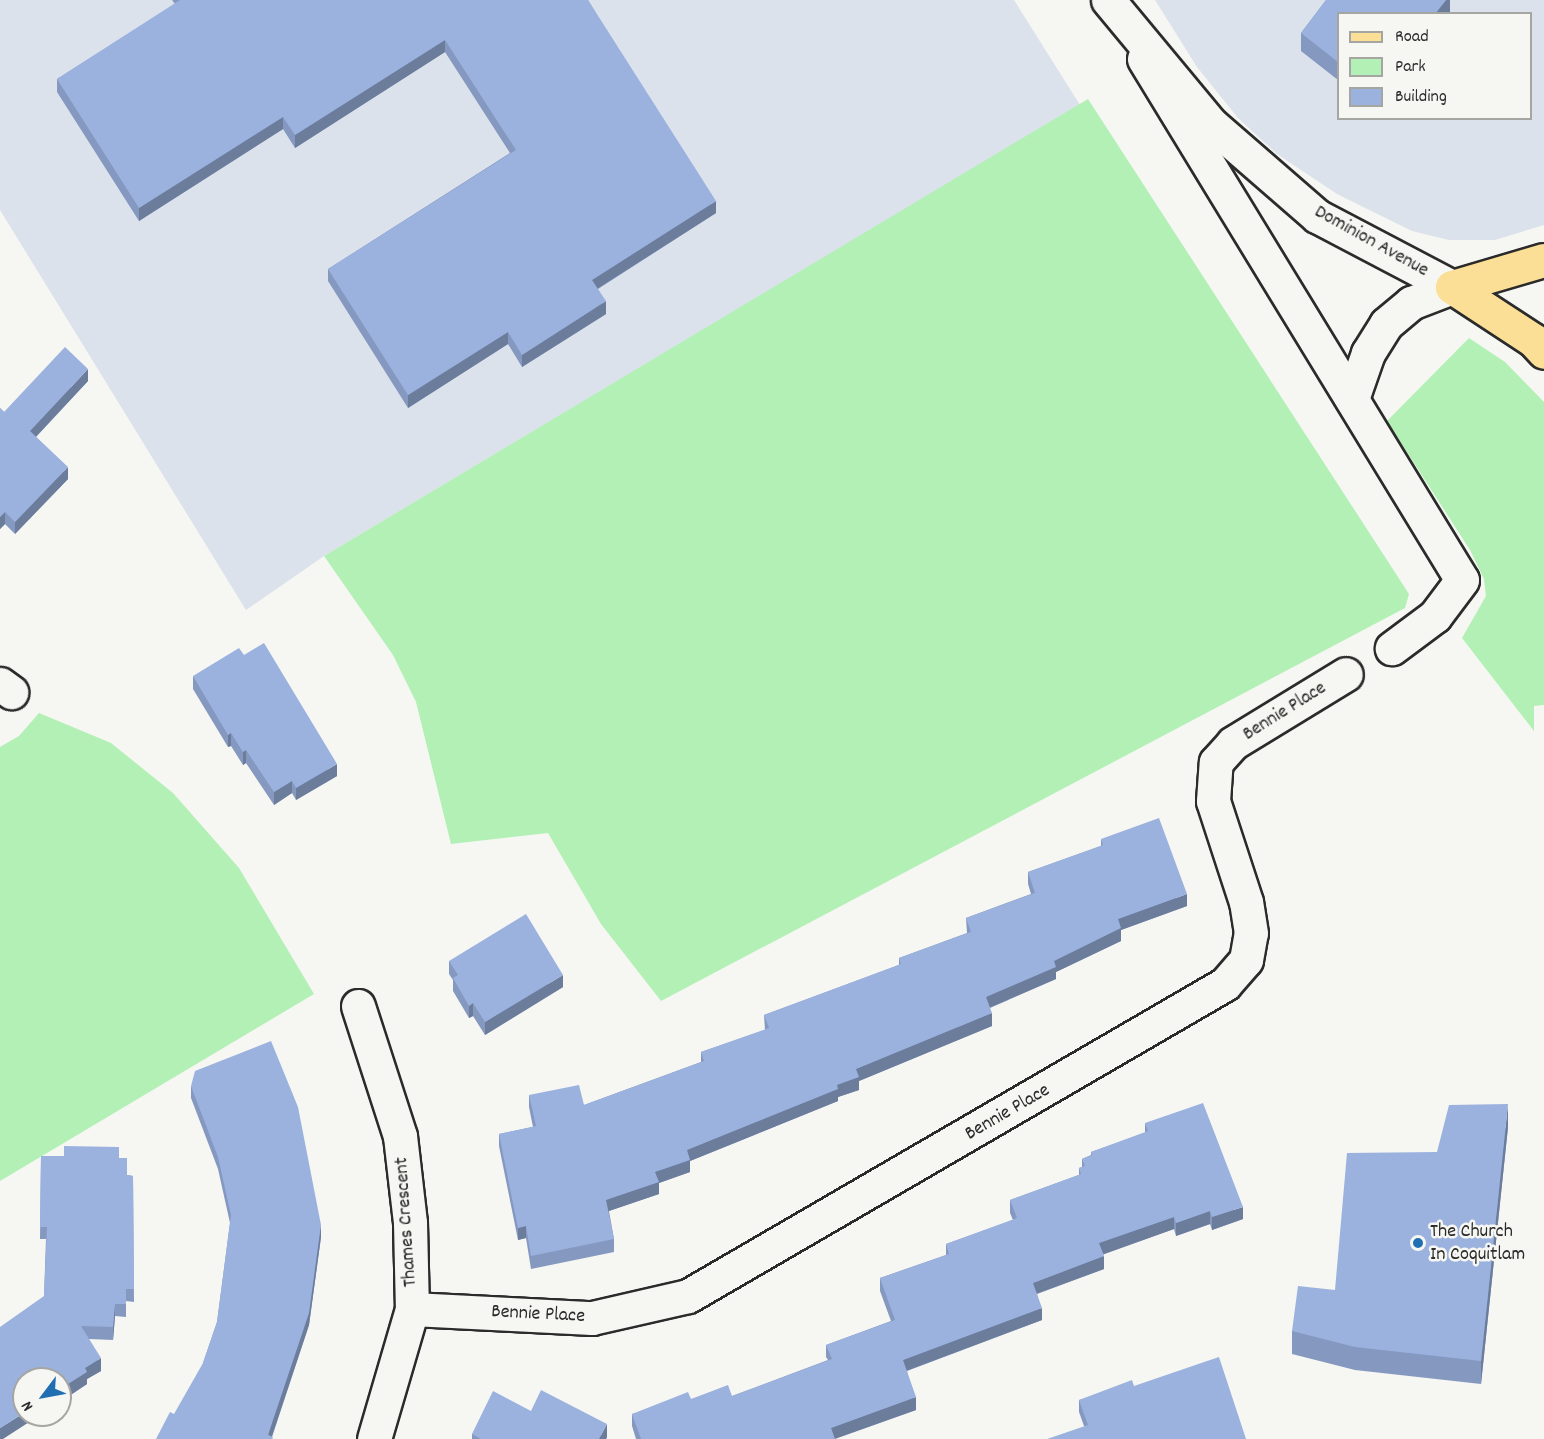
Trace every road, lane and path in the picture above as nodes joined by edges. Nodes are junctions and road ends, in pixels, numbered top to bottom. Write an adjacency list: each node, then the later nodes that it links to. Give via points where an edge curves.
1 (1108, 0): 3 (street, Dominion Avenue, via 1210,123 1317,216); 5 (street, Dominion Avenue)
2 (1544, 260): 3 (main road)
3 (1452, 287): 4 (main road, via 1533,340); 5 (street, Dominion Avenue, via 1412,303 1386,324 1368,354)
4 (1544, 352)
5 (1352, 399): 6 (street, Dominion Avenue, via 1462,580 1435,616)
6 (1392, 648)
7 (1346, 674): 9 (street, Bennie Place, via 1233,743 1216,762 1213,801 1246,902 1251,933 1246,960 1225,984 688,1296 592,1318)
8 (358, 1006): 9 (street, Thames Crescent, via 400,1136 411,1223)
9 (412, 1309): 10 (street, Thames Crescent)
10 (374, 1439)

